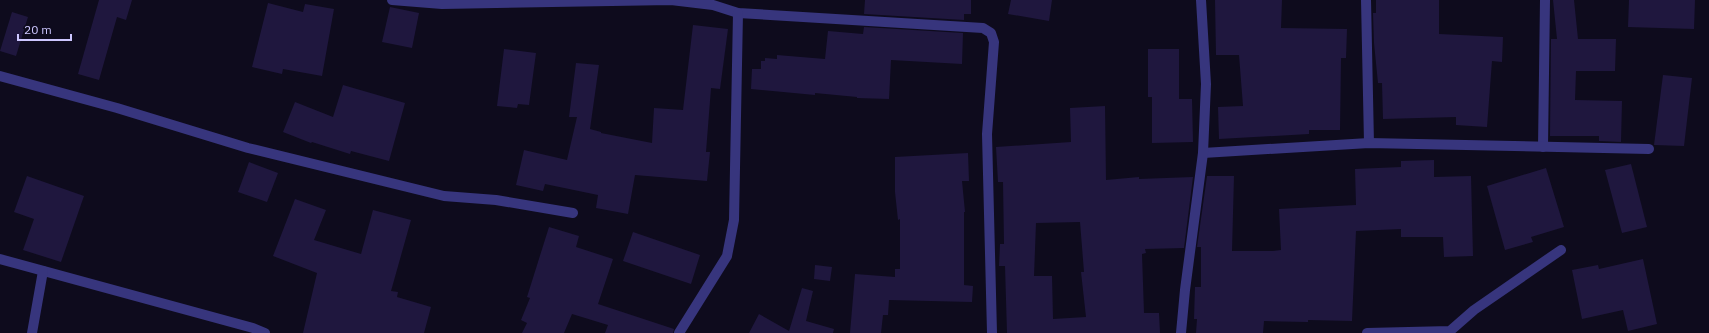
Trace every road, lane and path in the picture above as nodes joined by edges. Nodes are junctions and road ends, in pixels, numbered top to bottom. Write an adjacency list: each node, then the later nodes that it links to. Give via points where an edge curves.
1 (392, 0): 6 (street)
2 (1200, 0): 12 (street, via 1206,84)
3 (1366, 0): 9 (street)
4 (1545, 0): 10 (street)
5 (578, 1): 6 (street); 7 (street, via 671,0 713,5)
6 (442, 2)
7 (738, 13): 19 (street, via 734,220 727,256); 20 (street, via 983,28 991,33 994,42 987,134)
8 (0, 76): 13 (street, via 248,148 444,196 496,200)
9 (1369, 143): 10 (street); 12 (street)
10 (1543, 147): 11 (street)
11 (1649, 149)
12 (1203, 153): 21 (street, via 1185,290)
13 (573, 213)
14 (1561, 250): 22 (street, via 1474,310 1450,331)
15 (0, 259): 16 (street)
16 (43, 271): 17 (street); 18 (street)
17 (32, 333)
18 (265, 333)
19 (679, 333)
20 (992, 333)
21 (1182, 333)
22 (1368, 333)

